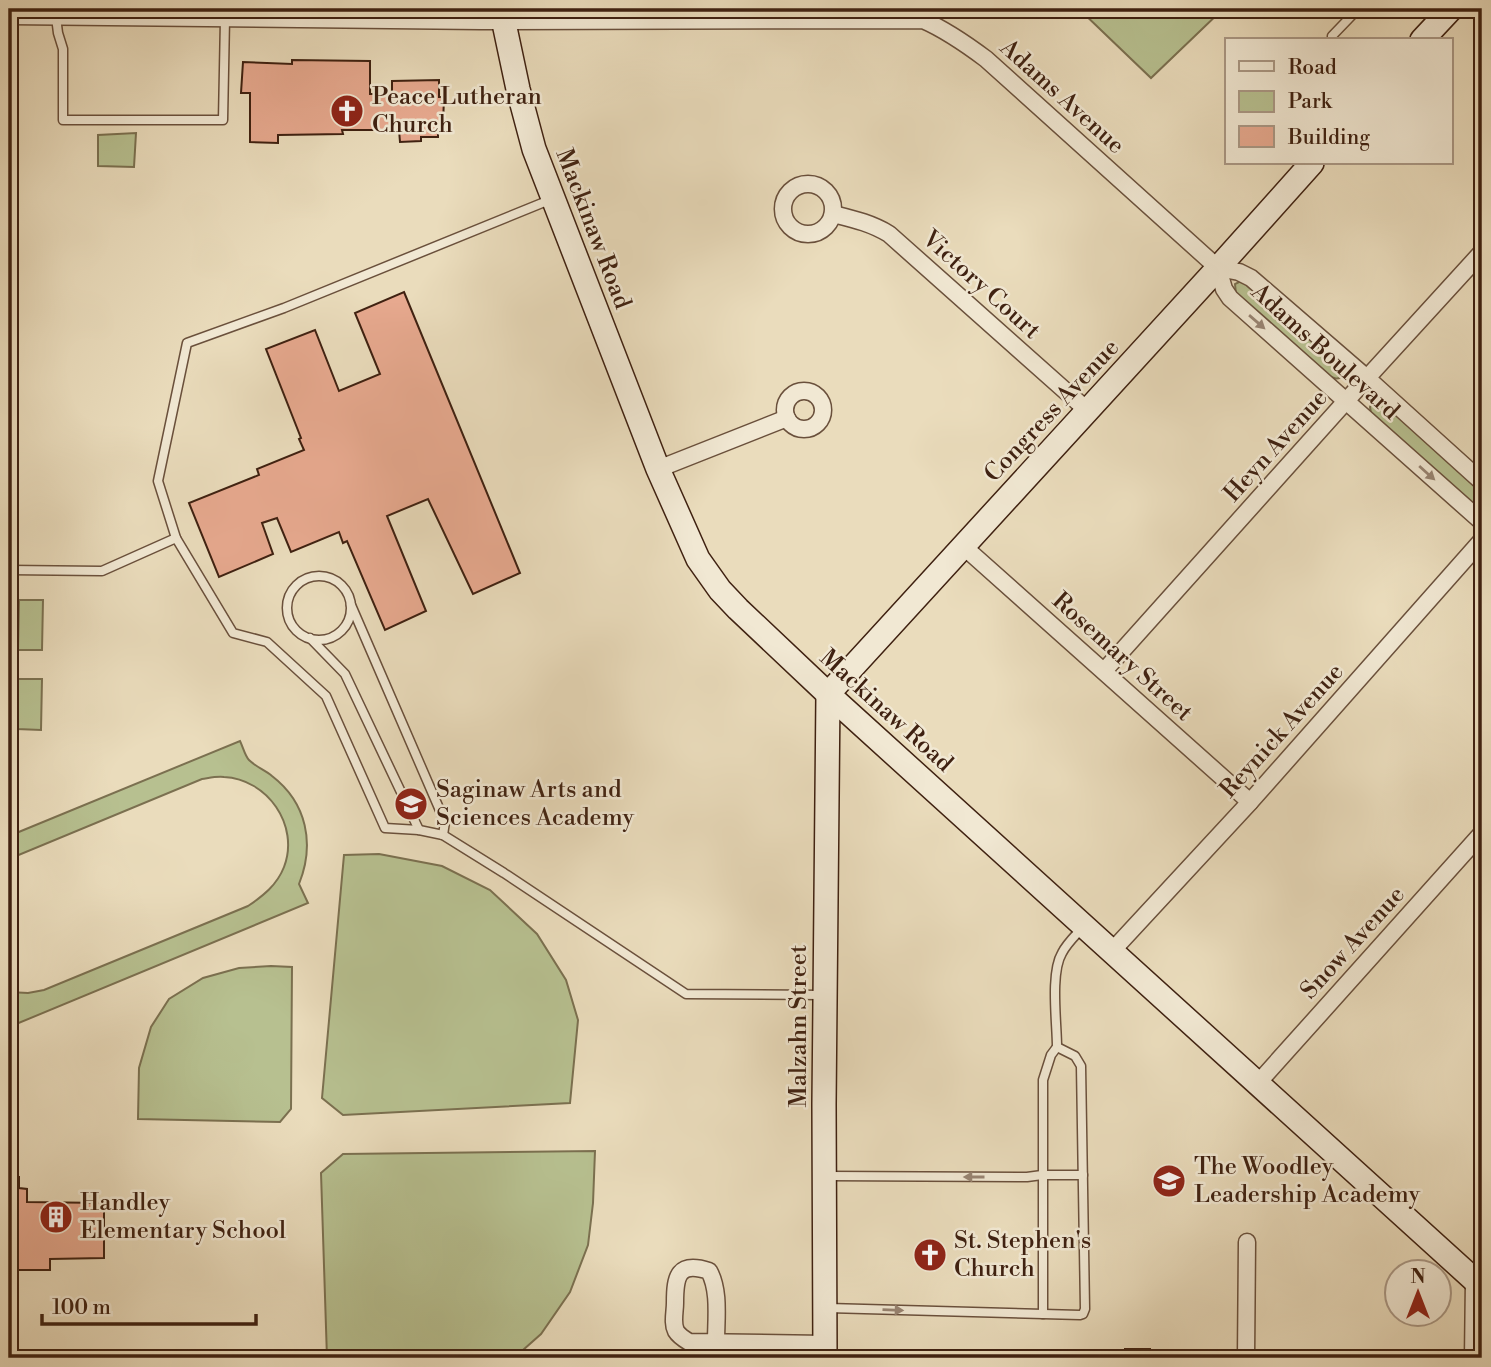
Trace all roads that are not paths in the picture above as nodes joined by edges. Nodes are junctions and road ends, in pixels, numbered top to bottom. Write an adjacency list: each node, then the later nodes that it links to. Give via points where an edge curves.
1 (1358, 9): 8 (lane)
2 (1451, 9): 9 (street)
3 (56, 13): 6 (street, Adams Avenue); 7 (street, Adams Avenue); 7 (lane, via 62,49 63,120 223,120)
4 (923, 14): 5 (street, Adams Avenue); 14 (street, Adams Avenue, via 986,59)
5 (502, 15): 7 (street, Adams Avenue); 11 (street, Mackinaw Road, via 534,149)
6 (9, 16)
7 (225, 19)
8 (1332, 38)
9 (1424, 38)
10 (1311, 164): 14 (street, Congress Avenue)
11 (552, 199): 19 (street, Mackinaw Road); 22 (lane, via 187,344 158,481)
12 (833, 214): 17 (street, Victory Court, via 869,223 889,234)
13 (1482, 252): 15 (street, Heyn Avenue)
14 (1218, 268): 15 (street, Adams Boulevard, via 1251,278); 16 (street, Adams Boulevard, one-way to 16, via 1230,298); 17 (street, Congress Avenue)
15 (1368, 379): 16 (street, Heyn Avenue); 20 (street, Adams Boulevard)
16 (1346, 401): 21 (street, Adams Boulevard, one-way to 21); 28 (street, Heyn Avenue)
17 (1088, 411): 24 (street, Congress Avenue)
18 (787, 418): 19 (street)
19 (658, 469): 29 (street, Mackinaw Road, via 698,559 720,590)
20 (1482, 482)
21 (1482, 522)
22 (176, 538): 25 (lane, via 102,571); 31 (lane, via 233,633 267,642 326,696 385,828)
23 (1482, 540): 30 (street, Reynick Avenue)
24 (963, 547): 28 (street, Rosemary Street); 29 (street, Congress Avenue)
25 (9, 570)
26 (351, 605): 27 (lane, via 340,632); 27 (lane, via 342,586 325,576 305,579 296,586 287,605 288,616 292,626); 33 (lane, via 445,822)
27 (310, 638): 31 (lane, via 345,674)
28 (1104, 671): 30 (street, Rosemary Street)
29 (828, 694): 34 (street, Mackinaw Road); 36 (street, Malzahn Street)
30 (1250, 802): 35 (street, Reynick Avenue)
31 (419, 830): 33 (lane)
32 (1482, 834): 38 (street, Snow Avenue)
33 (443, 835): 36 (lane, via 686,994)
34 (1084, 925): 35 (street, Mackinaw Road); 37 (lane, via 1063,951 1056,970)
35 (1112, 951): 38 (street, Mackinaw Road)
36 (825, 995): 41 (street, Malzahn Street)
37 (1057, 1047): 39 (lane, via 1043,1080); 40 (lane, via 1075,1056 1081,1066)
38 (1258, 1083): 43 (street, Mackinaw Road)
39 (1042, 1174): 40 (lane); 41 (lane, one-way to 41); 45 (lane)
40 (1083, 1175): 45 (lane, via 1085,1309 1080,1315)
41 (825, 1176): 44 (street, Malzahn Street)
42 (1247, 1242): 48 (street)
43 (1478, 1283): 49 (street)
44 (825, 1308): 45 (lane, one-way to 45); 47 (street, Malzahn Street)
45 (1043, 1314)
46 (716, 1342): 46 (street, via 689,1342 677,1334 675,1286 681,1271 688,1267 709,1271 714,1280); 47 (street)
47 (825, 1351)
48 (1246, 1358)
49 (1473, 1358)

